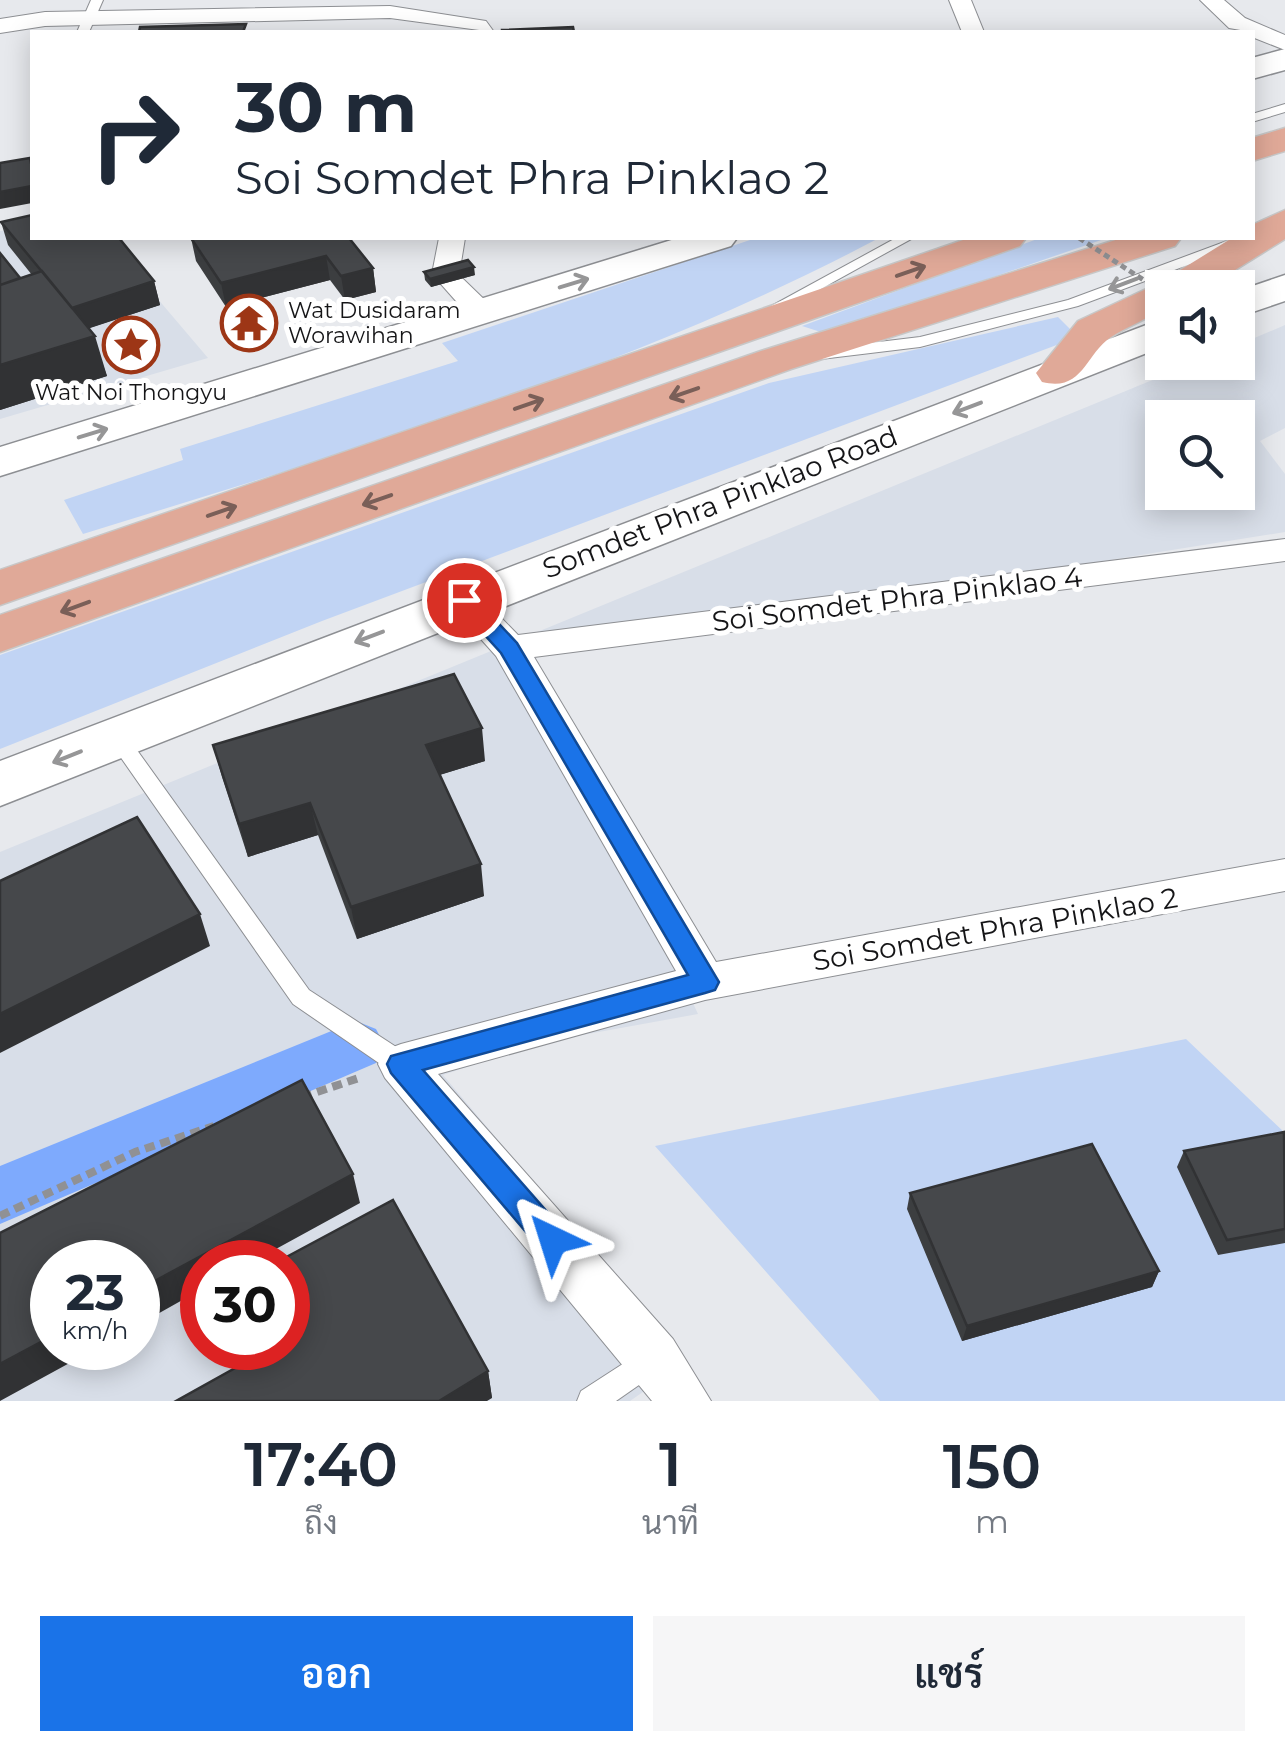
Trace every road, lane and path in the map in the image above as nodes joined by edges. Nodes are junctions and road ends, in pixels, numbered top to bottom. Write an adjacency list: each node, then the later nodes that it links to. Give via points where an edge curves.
1 (960, 0): 8 (street)
2 (1211, 0): 9 (street)
3 (358, 6): 4 (street); 7 (street)
4 (269, 7): 5 (street)
5 (89, 17): 6 (street)
6 (0, 26)
7 (481, 30)
8 (972, 30)
9 (1252, 30)
10 (1255, 31): 11 (street)
11 (1285, 43)
12 (1285, 59): 13 (main road)
13 (1255, 68)
14 (1285, 106): 15 (lane)
15 (1255, 113)
16 (1285, 139): 17 (main road)
17 (1255, 149)
18 (452, 240): 29 (street)
19 (707, 240): 29 (main road, one-way to 19)
20 (902, 240): 32 (lane)
21 (1000, 240): 32 (main road, one-way to 21)
22 (1082, 240): 27 (path, bridge)
23 (1155, 240): 34 (main road)
24 (1221, 240): 34 (lane, one-way to 34, via 1073,303 920,342)
25 (1246, 240): 26 (main road)
26 (1211, 270)
27 (1145, 282)
28 (1285, 287): 30 (main road)
29 (460, 289): 36 (main road, one-way to 29)
30 (1255, 298)
31 (1145, 302): 35 (main road, via 1093,330)
32 (720, 338): 38 (main road, one-way to 32)
33 (1145, 339): 35 (main road, Somdet Phra Pinklao Road)
34 (776, 360): 38 (main road, one-way to 38)
35 (1058, 373): 40 (main road, Somdet Phra Pinklao Road, one-way to 40)
36 (0, 462)
37 (1285, 550): 42 (street, Soi Somdet Phra Pinklao 4)
38 (140, 561): 39 (main road); 41 (main road, one-way to 41)
39 (0, 588)
40 (464, 600): 42 (street); 43 (main road, Somdet Phra Pinklao Road, one-way to 43)
41 (0, 634)
42 (510, 648): 46 (street)
43 (117, 736): 44 (main road, Somdet Phra Pinklao Road, one-way to 44); 47 (lane, via 301,996)
44 (0, 784)
45 (1285, 875): 46 (street, Soi Somdet Phra Pinklao 2)
46 (705, 982): 47 (street, Soi Somdet Phra Pinklao 2)
47 (401, 1064): 48 (path); 51 (street)
48 (287, 1102)
49 (230, 1120): 50 (path, via 136,1152)
50 (0, 1216)
51 (654, 1358): 52 (lane); 53 (street)
52 (591, 1401)
53 (684, 1401)

